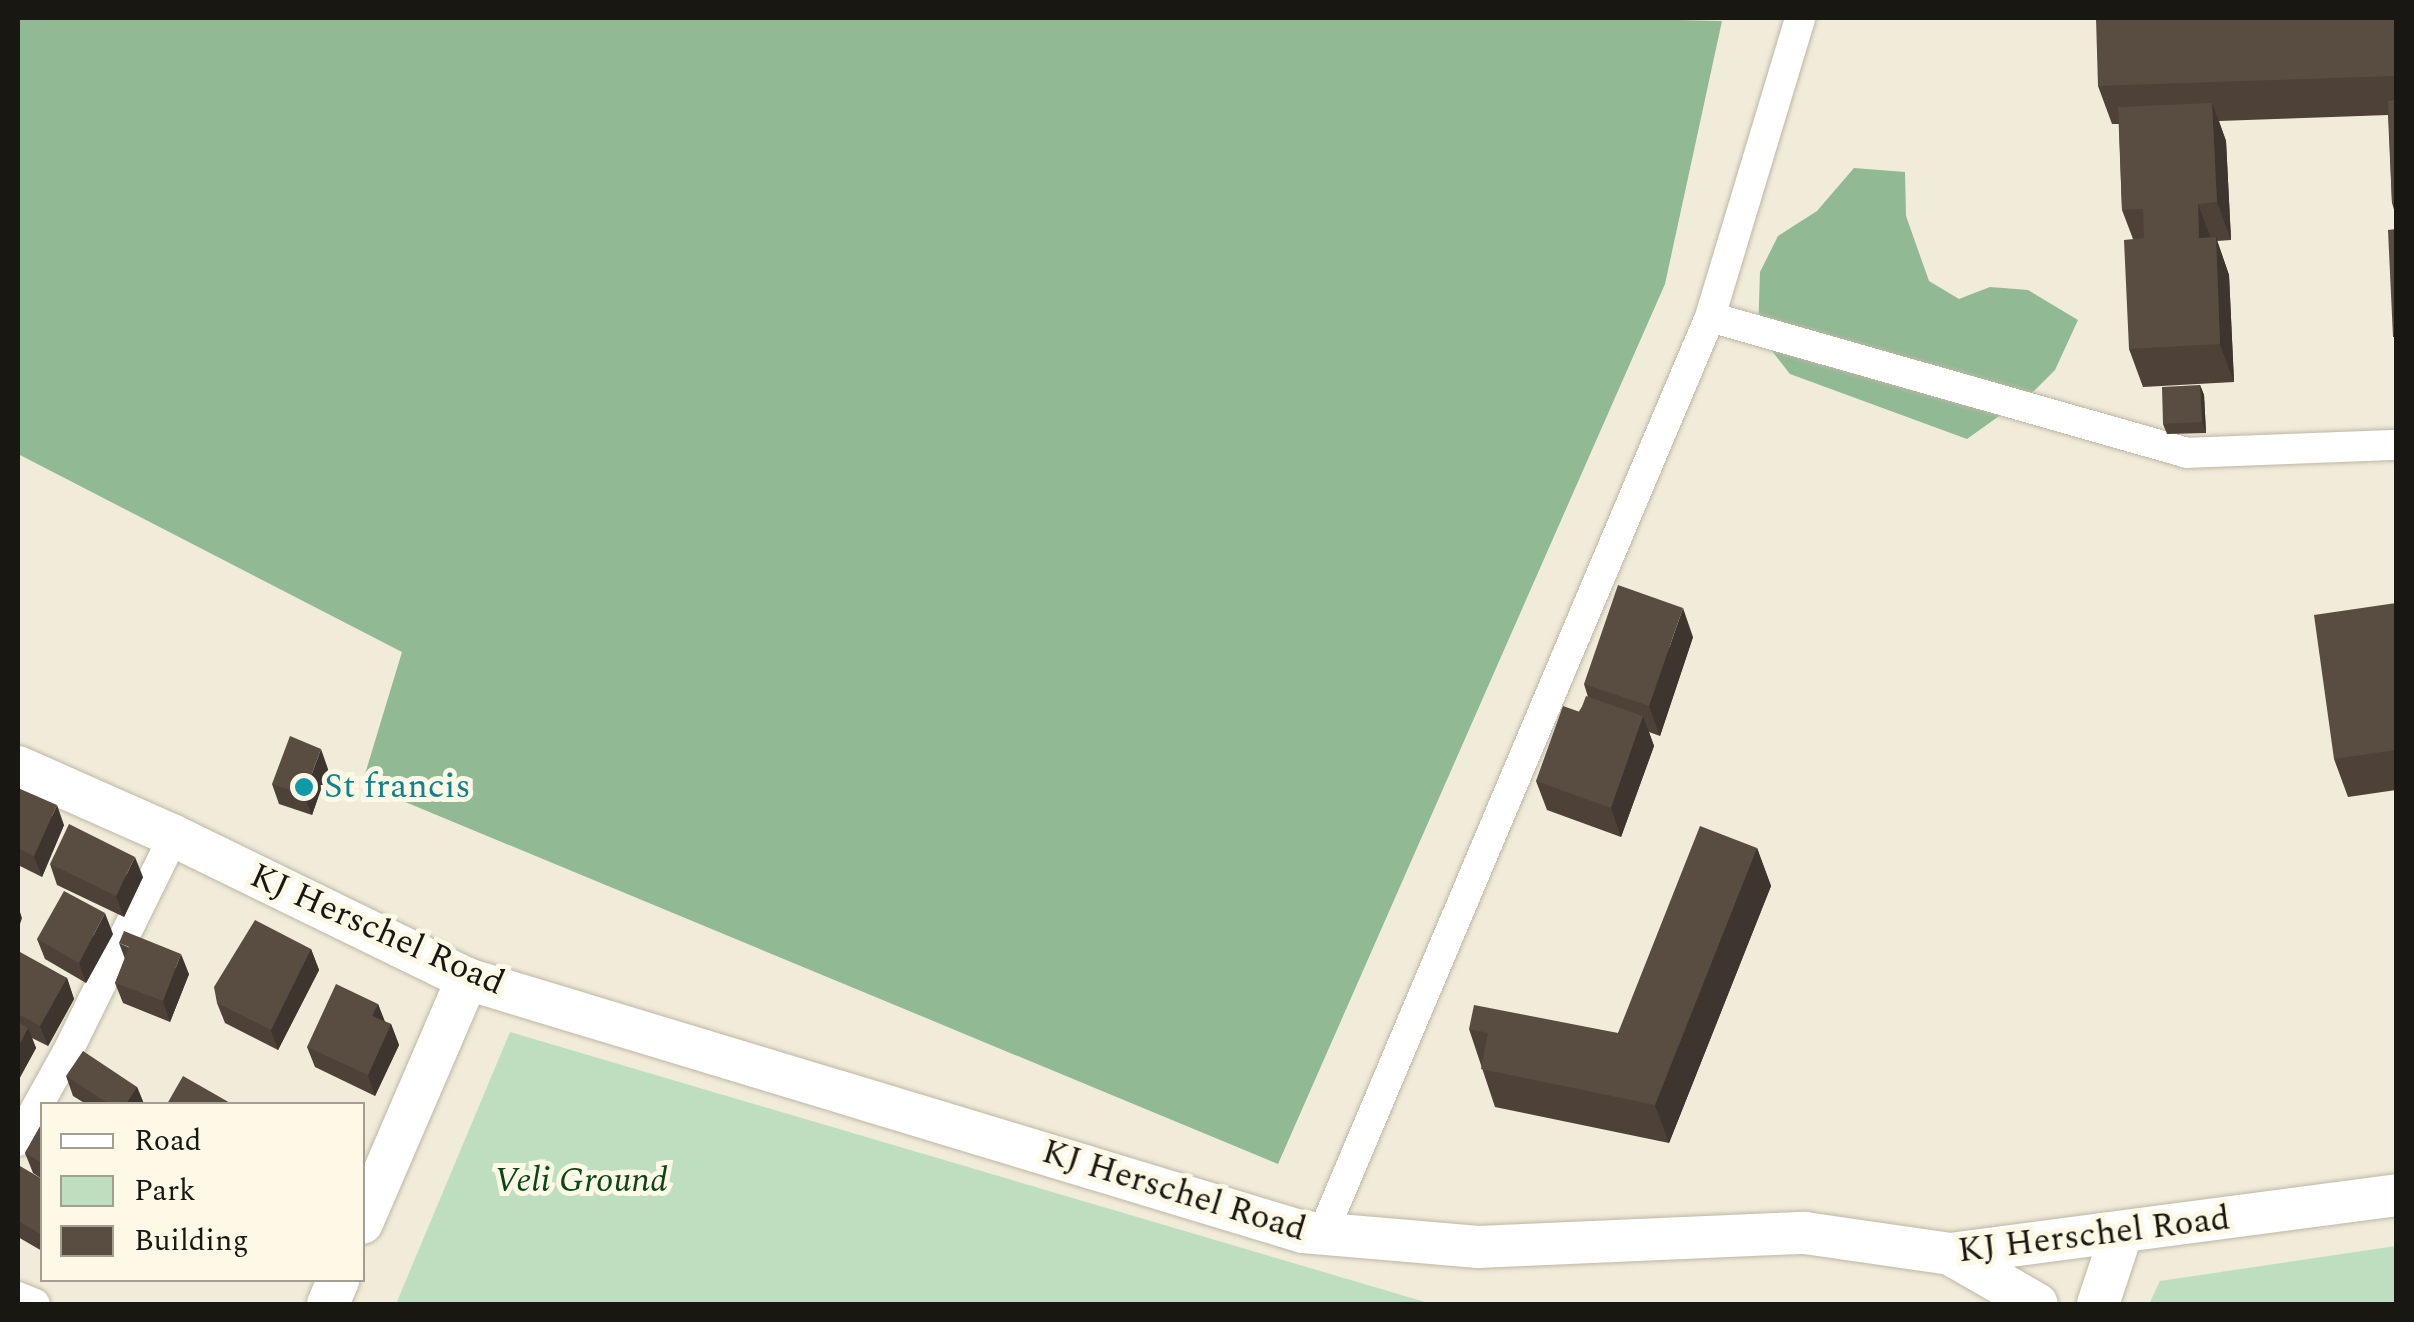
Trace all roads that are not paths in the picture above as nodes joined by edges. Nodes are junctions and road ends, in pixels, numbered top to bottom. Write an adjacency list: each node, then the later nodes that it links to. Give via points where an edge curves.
1 (1800, 18): 2 (street)
2 (1710, 317): 3 (street, via 2186,452); 11 (street)
3 (2396, 445)
4 (18, 767): 5 (main road, KJ Herschel Road)
5 (174, 836): 6 (main road, KJ Herschel Road); 7 (street)
6 (467, 979): 9 (main road); 11 (main road, KJ Herschel Road)
7 (18, 1141)
8 (2396, 1195): 10 (main road, KJ Herschel Road)
9 (365, 1216)
10 (2122, 1232): 12 (main road, KJ Herschel Road); 16 (main road)
11 (1322, 1236): 12 (main road, KJ Herschel Road, via 1478,1247 1806,1233)
12 (1950, 1254): 15 (main road)
13 (18, 1297): 14 (street)
14 (35, 1304)
15 (2037, 1304)
16 (2098, 1304)

